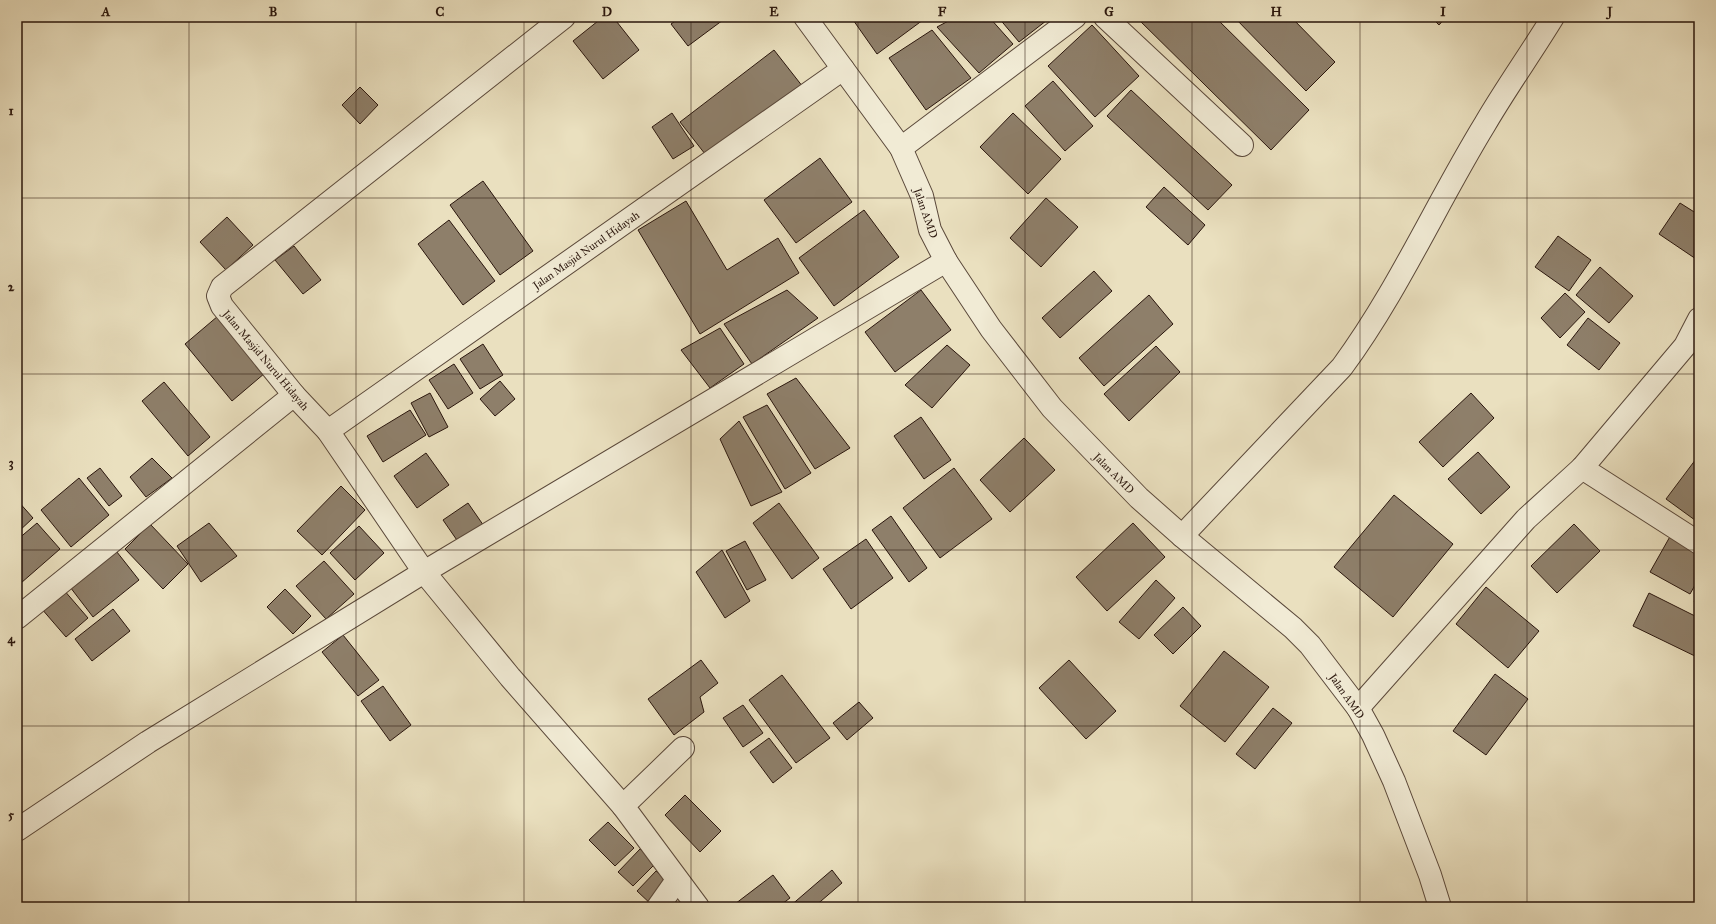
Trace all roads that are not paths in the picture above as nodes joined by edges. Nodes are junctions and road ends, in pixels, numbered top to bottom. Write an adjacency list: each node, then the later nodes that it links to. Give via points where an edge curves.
1 (564, 17): 12 (street, Jalan Masjid Nurul Hidayah, via 222,287 218,296 222,306)
2 (805, 17): 6 (street, Jalan AMD)
3 (1075, 17): 8 (street)
4 (1105, 17): 7 (street)
5 (1554, 17): 15 (street, via 1484,124 1358,346 1342,367)
6 (843, 69): 8 (street, Jalan AMD); 13 (street, Jalan Masjid Nurul Hidayah)
7 (1242, 145)
8 (901, 148): 9 (street, Jalan AMD, via 922,196 930,230)
9 (946, 261): 15 (street, Jalan AMD, via 991,329 1052,408 1139,498); 17 (street)
10 (1699, 319): 11 (street)
11 (1692, 350): 14 (street)
12 (294, 395): 13 (street, Jalan Masjid Nurul Hidayah); 18 (street)
13 (328, 431): 17 (street, Jalan Masjid Nurul Hidayah)
14 (1582, 468): 16 (street); 19 (street, via 1526,519)
15 (1182, 536): 19 (street, Jalan AMD, via 1297,633)
16 (1699, 543)
17 (424, 572): 21 (street, Jalan Masjid Nurul Hidayah, via 510,677); 22 (street, via 148,742)
18 (17, 618)
19 (1358, 708): 26 (street, Jalan AMD, via 1399,794)
20 (683, 748): 21 (street)
21 (623, 806): 23 (street, Jalan Masjid Nurul Hidayah)
22 (17, 830)
23 (677, 880): 24 (street); 25 (street, Jalan Masjid Nurul Hidayah)
24 (658, 907)
25 (698, 907)
26 (1440, 907)

